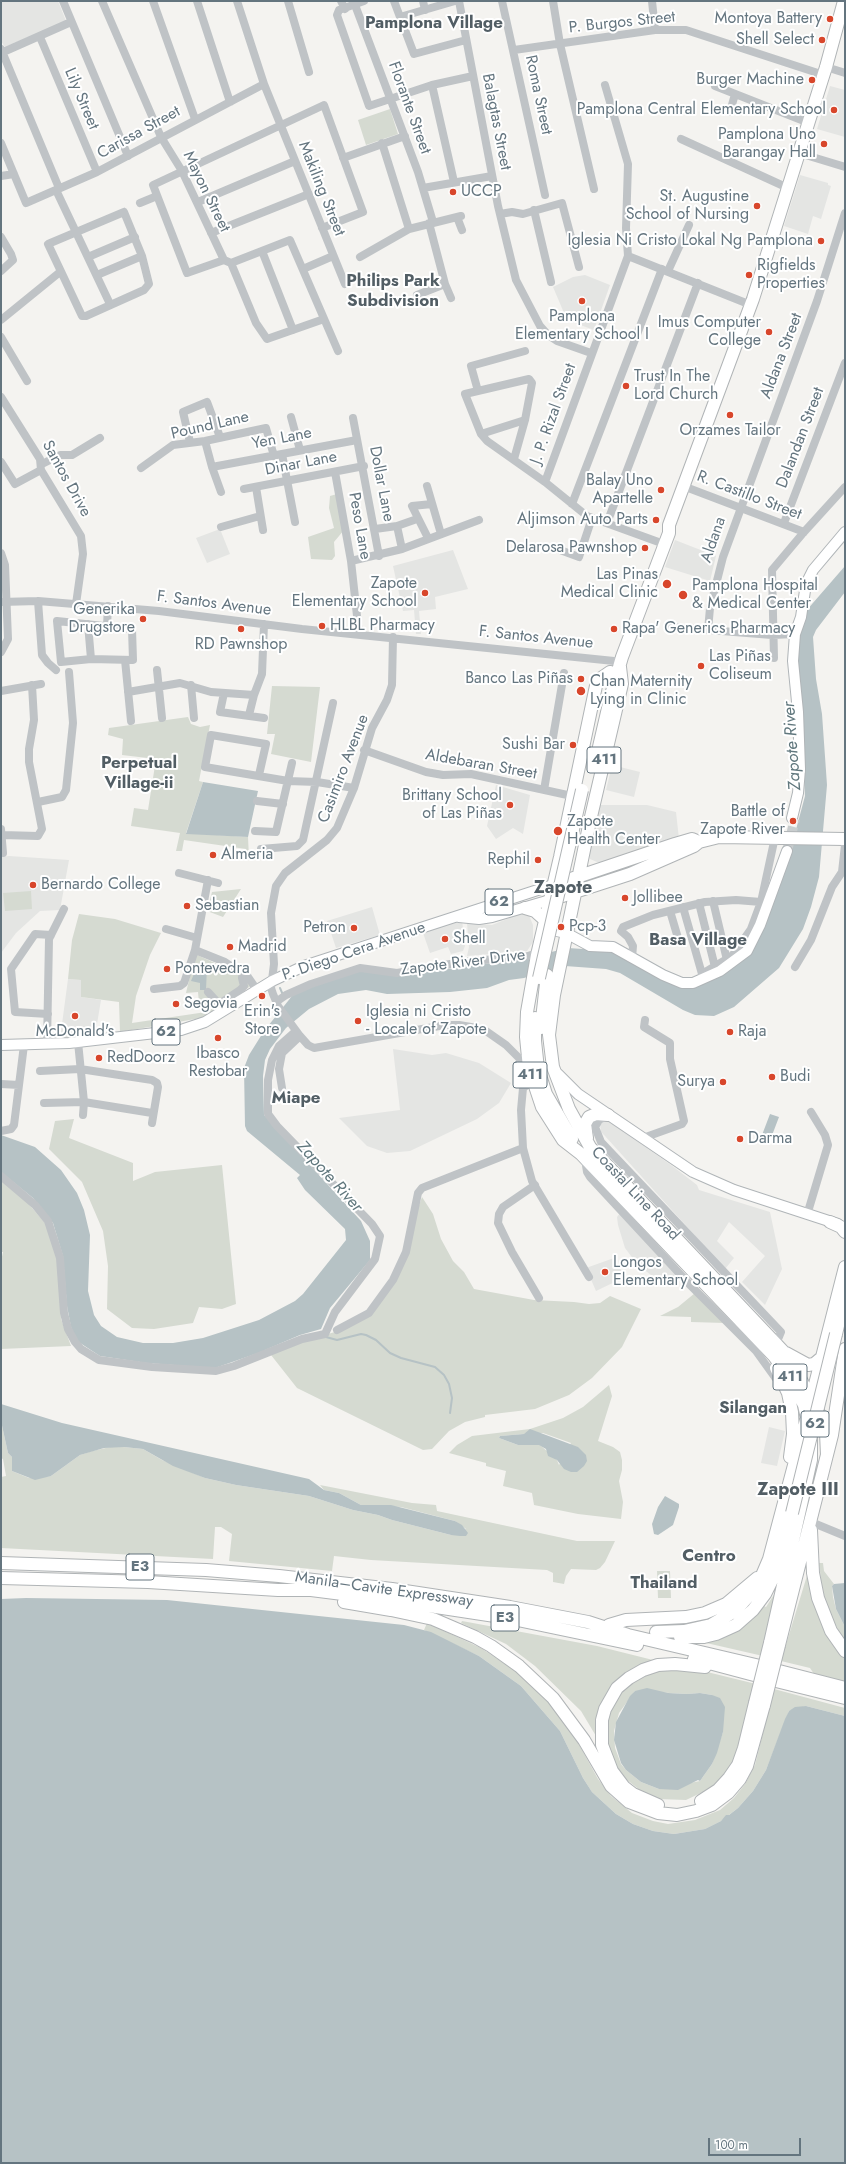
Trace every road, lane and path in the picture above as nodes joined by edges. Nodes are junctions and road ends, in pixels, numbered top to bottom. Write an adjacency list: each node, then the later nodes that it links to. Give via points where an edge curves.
1 (63, 1): 20 (street)
2 (102, 1): 43 (street, Mayon Street)
3 (153, 1): 39 (street)
4 (197, 1): 37 (street)
5 (237, 1): 31 (street, Makiling Street)
6 (288, 1): 28 (street)
7 (364, 1): 17 (street)
8 (394, 1): 19 (street)
9 (423, 1): 18 (street)
10 (455, 1): 18 (street)
11 (459, 1): 23 (street, Balagtas Street)
12 (502, 1): 25 (street, Roma Street)
13 (553, 1): 24 (street)
14 (652, 1): 21 (street)
15 (844, 1): 27 (highway, 411)
16 (343, 5): 17 (street); 36 (street, via 337,13 369,106)
17 (355, 5): 36 (street, Florante Street)
18 (425, 10): 19 (street)
19 (400, 17): 23 (street, via 414,54)
20 (71, 22): 22 (street); 48 (street)
21 (655, 30): 24 (street, P. Burgos Street); 27 (street, P. Burgos Street, via 686,30)
22 (40, 37): 26 (street); 53 (street, Lily Street)
23 (466, 40): 30 (street, Balagtas Street)
24 (560, 44): 25 (street, P. Burgos Street); 61 (street)
25 (514, 50): 63 (street, Roma Street)
26 (1, 51): 60 (street)
27 (825, 71): 29 (street, P. Burgos Street); 40 (highway, 411)
28 (309, 72)
29 (845, 73)
30 (473, 76): 32 (street); 56 (street, Balagtas Street)
31 (264, 84): 37 (street, Carissa Street); 41 (street, Makiling Street)
32 (432, 85): 36 (street); 57 (street)
33 (605, 85): 82 (street, via 628,164)
34 (715, 86): 35 (street)
35 (735, 94): 38 (street); 40 (street)
36 (391, 98): 42 (street, Florante Street)
37 (230, 102): 39 (street, Carissa Street)
38 (730, 112)
39 (195, 119): 43 (street, Carissa Street)
40 (809, 123): 47 (highway, 411)
41 (281, 124): 49 (street, via 324,104); 50 (street, Makiling Street); 52 (street)
42 (405, 136): 46 (street); 58 (street, Florante Street)
43 (161, 137): 48 (street, Carissa Street); 52 (street, Mayon Street)
44 (681, 139): 59 (street)
45 (1, 143): 54 (street)
46 (382, 143): 49 (street); 73 (street)
47 (799, 154): 51 (street); 59 (highway, 411)
48 (128, 156): 53 (street, Carissa Street)
49 (343, 158): 72 (street, via 363,212)
50 (296, 161): 62 (street, Makiling Street); 65 (street)
51 (845, 167)
52 (182, 171): 64 (street, via 153,185); 65 (street, Mayon Street)
53 (97, 172): 60 (street, Carissa Street)
54 (14, 174): 55 (street); 60 (street, Carissa Street, via 26,203)
55 (1, 176)
56 (492, 176): 57 (street); 69 (street, Balagtas Street)
57 (454, 182): 58 (street)
58 (423, 188): 70 (street, Florante Street)
59 (788, 188): 99 (highway, 411)
60 (58, 189): 75 (street)
61 (594, 189)
62 (309, 194): 72 (street, Makiling Street); 76 (street)
63 (544, 195)
64 (157, 196): 66 (street); 85 (street, via 187,273)
65 (198, 202): 76 (street, Mayon Street)
66 (140, 203)
67 (534, 210): 69 (street, via 523,214); 86 (street, via 562,203); 92 (street)
68 (845, 213): 139 (street, Aldana Street, via 817,302)
69 (500, 214): 106 (street, Balagtas Street, via 516,280 540,326 557,341)
70 (431, 222): 73 (street); 74 (street, via 459,216); 94 (street, Florante Street)
71 (689, 225): 88 (street)
72 (322, 228): 81 (street, Makiling Street)
73 (409, 229): 83 (street)
74 (462, 230)
75 (76, 231): 78 (street, via 124,212); 84 (street); 90 (street, via 48,244)
76 (211, 233): 85 (street, Mayon Street)
77 (1, 237): 89 (street, via 13,260)
78 (135, 237): 80 (street); 84 (street)
79 (262, 251): 85 (street); 87 (street, via 290,240); 102 (street)
80 (142, 256): 91 (street); 98 (street, via 149,284 144,290)
81 (333, 256): 87 (street); 93 (street, Makiling Street)
82 (628, 256): 88 (street); 106 (street, J. P. Rizal Street)
83 (360, 257)
84 (88, 258): 91 (street)
85 (227, 262): 102 (street, Mayon Street, via 264,336 272,339)
86 (579, 267)
87 (303, 268): 100 (street)
88 (665, 270): 95 (street); 138 (street)
89 (1, 271)
90 (60, 272): 98 (street, via 82,316); 101 (street)
91 (97, 276): 98 (street)
92 (551, 282)
93 (345, 284)
94 (445, 284): 96 (street); 97 (street, Florante Street)
95 (698, 284): 99 (street); 145 (street)
96 (417, 295)
97 (452, 298)
98 (110, 304)
99 (751, 305): 132 (highway, 411)
100 (324, 319): 102 (street, Mayon Street); 104 (street)
101 (1, 320)
102 (293, 330)
103 (1, 337): 108 (street)
104 (338, 351)
105 (525, 351): 109 (street, via 471,366)
106 (591, 353): 130 (street, J. P. Rizal Street)
107 (845, 363): 146 (street, Dalandan Street)
108 (27, 381)
109 (478, 391): 113 (street, via 523,379 532,380); 114 (street, J. P. Rizal Street, via 465,394)
110 (1, 397): 125 (street, Santos Drive)
111 (291, 417): 120 (street)
112 (353, 418): 117 (street, Dollar Lane)
113 (525, 420): 114 (street); 122 (street)
114 (481, 434): 122 (street, J. P. Rizal Street)
115 (220, 437): 118 (street, Pound Lane); 119 (street, via 208,402 182,412); 121 (street, Pound Lane, via 266,428)
116 (100, 438): 125 (street, via 72,455 60,455)
117 (357, 440): 120 (street, Yen Lane); 124 (street, Dollar Lane)
118 (205, 441): 119 (street, Pound Lane); 126 (street)
119 (190, 442): 127 (street, Pound Lane, via 173,445)
120 (300, 450): 121 (street, Yen Lane)
121 (278, 455): 126 (street, Yen Lane); 129 (street)
122 (514, 459): 130 (street, J. P. Rizal Street)
123 (1, 462): 125 (street, via 15,484)
124 (364, 466): 128 (street, Dinar Lane); 149 (street, Dollar Lane)
125 (42, 467): 164 (street, Santos Drive, via 83,540 84,554)
126 (212, 467): 136 (street)
127 (141, 468)
128 (335, 472): 129 (street, Dinar Lane); 160 (street, Peso Lane)
129 (289, 481): 133 (street, Dinar Lane); 144 (street)
130 (545, 482): 138 (street, J. P. Rizal Street)
131 (428, 486): 137 (street)
132 (683, 486): 139 (street, R. Castillo Street); 155 (highway, 411, via 669,525 669,533)
133 (256, 487): 135 (street, Dinar Lane); 140 (street)
134 (845, 487): 151 (street)
135 (244, 489)
136 (221, 492)
137 (432, 504): 142 (street, via 412,506); 153 (street)
138 (572, 504): 141 (street, J. P. Rizal Street)
139 (741, 507): 146 (street, R. Castillo Street); 170 (street, Aldana, via 716,580)
140 (260, 516): 148 (street); 150 (street)
141 (592, 518): 145 (street, J. P. Rizal Street); 157 (street, via 579,557)
142 (417, 519): 147 (street); 154 (street)
143 (479, 520): 153 (street)
144 (295, 522)
145 (607, 523): 155 (street, J. P. Rizal Street)
146 (784, 523): 151 (street, R. Castillo Street)
147 (397, 526): 149 (street); 156 (street)
148 (221, 527)
149 (375, 529): 159 (street, Dollar Lane)
150 (263, 530)
151 (804, 532): 173 (street, via 772,570)
152 (845, 532): 172 (main road, via 813,570 806,584 801,617)
153 (441, 534): 154 (street)
154 (428, 538): 156 (street)
155 (661, 544): 179 (highway, 411)
156 (402, 549): 159 (street)
157 (560, 550)
158 (1, 553): 161 (street)
159 (380, 556): 160 (street)
160 (351, 561): 171 (street, Peso Lane)
161 (3, 565): 163 (street)
162 (38, 601): 163 (street, F. Santos Avenue); 164 (street, F. Santos Avenue); 180 (street, via 42,655)
163 (4, 602): 175 (street, via 8,639)
164 (76, 604): 165 (street, F. Santos Avenue)
165 (110, 607): 167 (street, F. Santos Avenue); 168 (street)
166 (88, 624): 168 (street); 177 (street); 177 (street, via 57,621 61,662)
167 (264, 624): 171 (street, F. Santos Avenue); 191 (street, via 262,674)
168 (109, 626): 178 (street, via 132,629 133,660)
169 (671, 627): 170 (street)
170 (708, 630): 173 (street)
171 (359, 634): 174 (street, F. Santos Avenue)
172 (795, 634): 173 (street); 209 (main road, via 794,687 800,756)
173 (772, 635): 176 (street)
174 (393, 637): 179 (street, F. Santos Avenue); 198 (street, Casimiro Avenue, via 392,685 388,700 374,724)
175 (1, 652)
176 (774, 658)
177 (91, 659): 178 (street)
178 (125, 660): 189 (street)
179 (615, 667): 205 (highway, 411, via 598,681); 220 (highway, 411, via 622,684); 282 (highway, 411, via 547,975 542,1011 545,1067 552,1091 562,1117)
180 (56, 670)
181 (157, 670): 187 (street)
182 (69, 672): 207 (street, via 73,723 66,790 62,797)
183 (564, 673): 204 (street)
184 (40, 684): 186 (street)
185 (191, 685): 187 (street, via 180,683); 190 (street, via 211,692); 195 (street)
186 (32, 686): 188 (street); 207 (street, via 34,720 29,762)
187 (160, 687): 189 (street); 194 (street)
188 (1, 691)
189 (128, 692): 197 (street)
190 (224, 693): 191 (street); 193 (street, via 220,712)
191 (254, 695): 193 (street)
192 (333, 703): 202 (street)
193 (249, 715): 196 (street)
194 (162, 718)
195 (194, 718)
196 (264, 718)
197 (131, 721)
198 (364, 750): 203 (street, Casimiro Avenue); 204 (street, Aldebaran Street, via 426,772 443,775 470,774)
199 (292, 762): 201 (street)
200 (259, 775): 200 (street, via 205,767 211,735 266,744); 201 (street)
201 (288, 781): 202 (street); 208 (street)
202 (317, 782): 203 (street); 216 (street, via 303,840 297,846)
203 (354, 788): 250 (street, Casimiro Avenue, via 334,834 285,873 276,886 271,913 274,964)
204 (544, 790): 205 (street, Aldebaran Street)
205 (572, 796): 219 (highway, 411)
206 (257, 801): 208 (street)
207 (38, 802): 211 (street, via 42,824 40,834 34,836)
208 (282, 804): 210 (street, via 276,832)
209 (794, 818)
210 (255, 831)
211 (2, 832): 217 (street)
212 (775, 837): 213 (highway, P. Diego Cera Avenue / 62); 214 (highway, P. Diego Cera Avenue / 62, via 719,837); 230 (street)
213 (845, 839)
214 (699, 842): 221 (highway, P. Diego Cera Avenue / 62, via 692,839); 227 (highway, P. Diego Cera Avenue / 62, via 630,874)
215 (845, 845): 249 (street, via 842,872 832,887 811,940)
216 (261, 849)
217 (3, 853)
218 (785, 853): 246 (main road, via 751,945 728,966 704,979 688,984)
219 (560, 858): 220 (highway, via 560,865 565,870 571,870); 226 (highway, 411)
220 (582, 858): 221 (highway, via 589,866); 223 (highway, 411)
221 (602, 869): 223 (highway, P. Diego Cera Avenue / 62)
222 (179, 873): 224 (street)
223 (578, 877): 226 (highway, P. Diego Cera Avenue / 62); 227 (highway, 411)
224 (208, 880): 225 (street); 241 (street)
225 (218, 883)
226 (553, 884): 228 (highway, 411); 236 (main road, P. Diego Cera Avenue / 62)
227 (575, 892): 228 (highway, P. Diego Cera Avenue / 62); 238 (highway, Coastal Line Road / 411)
228 (550, 900): 233 (main road, P. Diego Cera Avenue / 62); 237 (highway, Coastal Line Road / 411)
229 (713, 901): 230 (street); 231 (street); 247 (street)
230 (761, 902): 247 (street, via 744,940)
231 (699, 903): 232 (street); 248 (street)
232 (684, 907): 235 (street); 248 (street, via 702,974)
233 (525, 908): 236 (main road, P. Diego Cera Avenue / 62, via 479,919); 237 (highway, via 535,911)
234 (64, 909): 240 (street)
235 (670, 911): 242 (street); 246 (street, via 621,928 631,940 634,950)
236 (456, 916): 250 (main road, P. Diego Cera Avenue / 62, via 304,966)
237 (545, 920): 238 (highway, via 552,911 562,914); 243 (main road); 245 (highway, Coastal Line Road / 411)
238 (569, 920): 243 (highway, Coastal Line Road / 411)
239 (166, 929): 241 (street)
240 (51, 935): 255 (street); 255 (street, via 35,934 11,968 15,1012)
241 (197, 938): 244 (street)
242 (678, 938)
243 (565, 939): 246 (main road, via 590,946 612,947); 264 (highway, Coastal Line Road / 411, via 549,1035)
244 (195, 950): 251 (street, via 225,962 231,971); 252 (street, via 184,983 180,986)
245 (537, 954): 254 (street, Zapote River Drive, via 462,962 397,973 360,968 329,976); 258 (highway, Coastal Line Road / 411)
246 (632, 958)
247 (727, 960): 248 (street)
248 (716, 966)
249 (795, 967)
250 (272, 981): 251 (main road, P. Diego Cera Avenue / 62); 254 (street, Casimiro Avenue, via 271,988)
251 (250, 985): 253 (street, via 218,1007); 259 (main road, P. Diego Cera Avenue / 62, via 206,1022 181,1030)
252 (154, 990)
253 (208, 992)
254 (280, 1000): 257 (street)
255 (48, 1014): 260 (street)
256 (645, 1020): 280 (street, via 644,1028 670,1043 670,1059 684,1121 682,1124)
257 (296, 1030): 263 (street, via 310,1047 321,1048 458,1025 482,1029); 271 (street, via 282,1053 279,1069); 283 (street, via 279,1046 272,1060 268,1080 268,1114 372,1224 380,1236 375,1260 335,1312 325,1334 302,1339 216,1371 152,1367 99,1360 81,1349 68,1329 64,1313 60,1258 48,1221 35,1205)
258 (526, 1037): 263 (street, via 519,1045); 265 (highway, Coastal Line Road / 411)
259 (78, 1042): 260 (main road, P. Diego Cera Avenue / 62); 266 (street)
260 (47, 1044): 262 (main road, P. Diego Cera Avenue / 62)
261 (1, 1045): 262 (main road, P. Diego Cera Avenue / 62)
262 (24, 1045): 270 (street)
263 (506, 1045): 265 (street)
264 (553, 1067): 277 (main road, via 570,1088); 282 (highway, Coastal Line Road / 411)
265 (528, 1068): 268 (highway, Coastal Line Road / 411)
266 (80, 1070): 267 (street); 272 (street); 275 (street, via 152,1080 158,1087)
267 (40, 1071)
268 (532, 1082): 281 (street, via 523,1088); 282 (highway, Coastal Line Road / 411, via 553,1127 563,1140)
269 (1, 1084): 270 (street)
270 (19, 1085): 279 (street, via 14,1125 11,1129)
271 (282, 1088)
272 (84, 1102): 273 (street); 275 (street); 276 (street)
273 (44, 1103)
274 (811, 1112): 285 (street, via 825,1135 828,1148)
275 (152, 1113): 278 (street)
276 (83, 1115)
277 (608, 1115): 280 (main road); 282 (highway, via 596,1114 587,1120); 296 (street, via 599,1120 595,1127 601,1142 781,1332)
278 (152, 1123)
279 (1, 1130)
280 (643, 1138): 285 (main road, via 682,1166 713,1182)
281 (523, 1148): 284 (street); 294 (street, via 422,1188 418,1193 406,1252 393,1280 368,1313)
282 (585, 1153): 289 (highway, Coastal Line Road / 411); 301 (street, via 590,1177 694,1289 756,1351 778,1383)
283 (1, 1176)
284 (535, 1185): 291 (street); 293 (street, via 503,1207 498,1223)
285 (807, 1215): 286 (main road)
286 (830, 1222): 287 (main road); 288 (highway)
287 (845, 1226)
288 (845, 1232)
289 (679, 1250): 295 (highway, Coastal Line Road / 411); 296 (highway, Coastal Line Road / 411)
290 (845, 1267): 298 (highway, 62)
291 (589, 1278)
292 (845, 1296): 313 (highway, 62, bridge, via 792,1513 772,1581 760,1602 746,1617 726,1630 704,1637 682,1637)
293 (539, 1298)
294 (337, 1330)
295 (763, 1345): 301 (highway, via 788,1393); 302 (highway, Coastal Line Road / 411, via 786,1371)
296 (779, 1347): 298 (highway, via 808,1365); 300 (highway, Coastal Line Road / 411)
297 (845, 1349): 299 (highway, 62)
298 (819, 1363): 299 (highway, via 822,1385 828,1390 833,1387); 300 (highway, 62)
299 (841, 1370): 303 (highway, 62)
300 (811, 1398): 302 (highway, 62); 303 (highway, Coastal Line Road / 411, via 825,1428)
301 (792, 1412): 304 (highway, via 793,1434)
302 (807, 1414): 304 (highway, 62); 314 (highway, via 811,1436 811,1460)
303 (827, 1455): 305 (highway, 62)
304 (788, 1486): 308 (highway, 62)
305 (811, 1524): 306 (street); 314 (highway); 315 (highway, via 813,1573 818,1598 831,1631)
306 (844, 1535)
307 (1, 1562): 311 (highway, Manila–Cavite Expressway / E3, via 149,1567 286,1577 438,1596)
308 (765, 1571): 312 (highway, via 726,1604 706,1613 686,1618 626,1620); 313 (highway, via 752,1594 719,1622 693,1630)
309 (1, 1578): 310 (highway, Manila–Cavite Expressway / E3, via 197,1584)
310 (278, 1590): 316 (highway, Manila–Cavite Expressway / E3, via 311,1590 508,1618 647,1647); 319 (highway, via 419,1616 452,1626 486,1643 519,1666 553,1698 574,1725 604,1776 616,1790 638,1806 658,1813 677,1815 696,1811 712,1805 728,1793 747,1766)
311 (588, 1622): 312 (highway); 316 (highway, Manila–Cavite Expressway / E3, via 759,1672)
312 (608, 1625): 313 (highway)
313 (656, 1632)
314 (774, 1644): 319 (highway, bridge)
315 (845, 1651)
316 (728, 1669): 319 (highway, via 658,1665 635,1674 617,1688 605,1709 601,1733 606,1758 619,1781 633,1794 661,1806 686,1806 707,1799 729,1778 738,1765)
317 (845, 1688): 318 (highway, via 778,1676)
318 (845, 1698)
319 (760, 1704)

